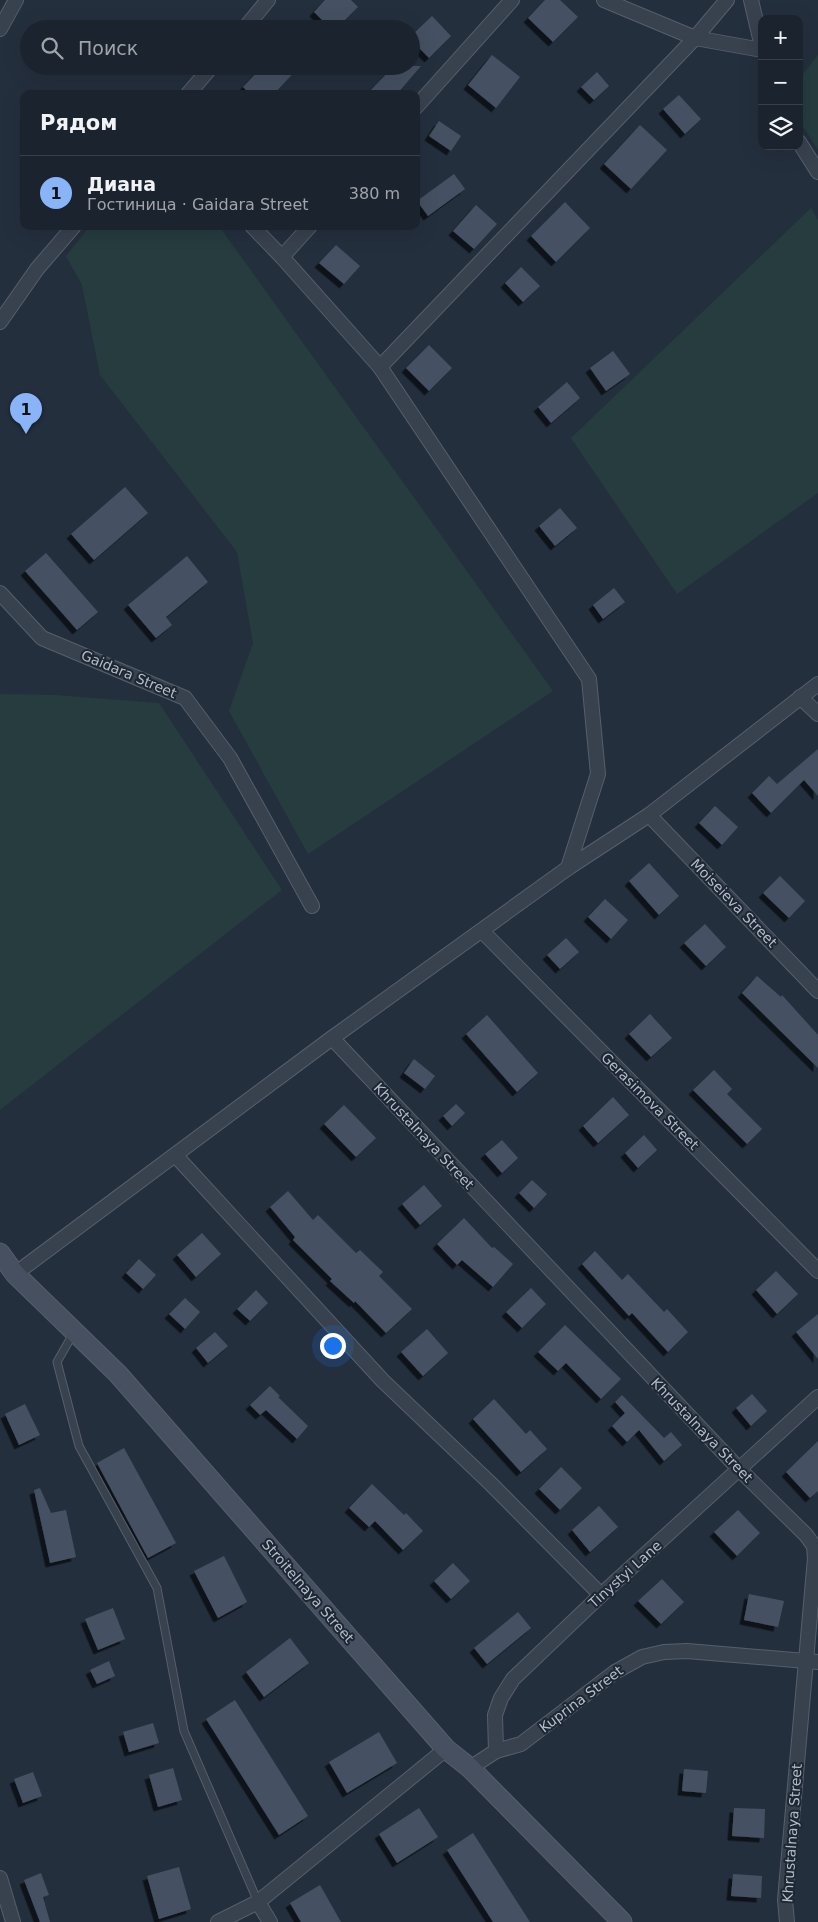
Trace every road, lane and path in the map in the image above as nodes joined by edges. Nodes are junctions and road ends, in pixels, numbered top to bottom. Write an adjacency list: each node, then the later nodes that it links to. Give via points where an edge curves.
1 (16, 0): 8 (street)
2 (268, 0): 7 (street)
3 (512, 0): 14 (street)
4 (604, 0): 10 (street)
5 (727, 0): 10 (street)
6 (751, 0): 9 (street)
7 (251, 20)
8 (0, 29)
9 (758, 31)
10 (695, 38): 11 (street); 22 (street)
11 (758, 47)
12 (204, 75): 13 (street)
13 (191, 90)
14 (420, 103)
15 (803, 148): 16 (street)
16 (818, 172)
17 (70, 230): 21 (street, via 37,268)
18 (256, 230): 20 (street)
19 (306, 230): 20 (street)
20 (282, 257): 22 (street)
21 (0, 322)
22 (380, 367): 28 (street, via 589,678 598,774)
23 (0, 593): 29 (street, Gaidara Street, via 42,638 185,698 230,758)
24 (818, 684): 25 (street)
25 (800, 697): 26 (street); 27 (street)
26 (818, 714)
27 (649, 815): 28 (street); 31 (street, Moiseieva Street)
28 (568, 868): 30 (street)
29 (312, 906)
30 (482, 931): 32 (street); 35 (street, Gerasimova Street)
31 (818, 991)
32 (332, 1038): 33 (street); 39 (street, Khrustalnaya Street)
33 (176, 1156): 36 (street); 40 (street, via 383,1381)
34 (0, 1253): 36 (main road, Stroitelnaya Street)
35 (818, 1271)
36 (15, 1274): 37 (main road, Stroitelnaya Street)
37 (74, 1332): 42 (main road, Stroitelnaya Street, via 118,1374); 46 (lane, via 57,1362 79,1446 157,1588 184,1731)
38 (818, 1397): 39 (street, Tinystyi Lane)
39 (740, 1470): 40 (street, Tinystyi Lane); 41 (street, Khrustalnaya Street, via 814,1546)
40 (601, 1594): 43 (street, Tinystyi Lane, via 513,1679 495,1715)
41 (812, 1661): 43 (street, Kuprina Street, via 687,1651 642,1657 615,1672 521,1744); 51 (street, Khrustalnaya Street, via 786,1900)
42 (446, 1749): 44 (main road, Stroitelnaya Street); 46 (street)
43 (496, 1752): 44 (street)
44 (470, 1768): 50 (main road, Stroitelnaya Street)
45 (0, 1878): 47 (street)
46 (258, 1902): 48 (street); 49 (street)
47 (13, 1922)
48 (218, 1922)
49 (270, 1922)
50 (622, 1922)
51 (787, 1922)

